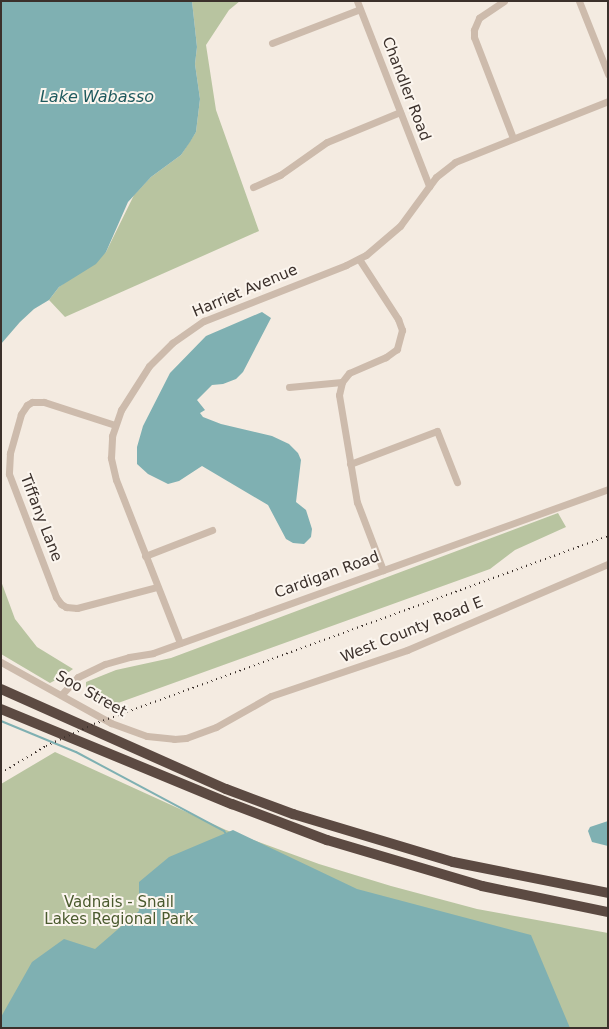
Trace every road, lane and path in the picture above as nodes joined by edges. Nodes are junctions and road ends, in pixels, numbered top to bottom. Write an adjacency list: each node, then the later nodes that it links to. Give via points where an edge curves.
1 (357, 1): 4 (street, Chandler Road)
2 (504, 1): 9 (street, via 479,18 474,37)
3 (578, 1): 6 (street)
4 (360, 9): 5 (street); 8 (street, Chandler Road)
5 (272, 43)
6 (608, 74)
7 (608, 101): 9 (street, Harriet Avenue)
8 (400, 112): 10 (street, Chandler Road); 11 (street, via 327,142 280,175)
9 (513, 138): 10 (street, Harriet Avenue, via 455,162)
10 (429, 186): 12 (street, Harriet Avenue, via 400,226)
11 (253, 187)
12 (359, 259): 13 (street, via 398,319 402,337 392,354 355,370); 15 (street, Harriet Avenue, via 219,314 187,331 149,366 128,396)
13 (342, 382): 14 (street); 16 (street, via 339,395)
14 (289, 387)
15 (115, 425): 20 (street, Harriet Avenue, via 111,447 113,469); 23 (street, Tiffany Lane, via 44,402 32,402 21,414 10,453 9,474 61,604 77,608)
16 (350, 464): 17 (street, via 437,431); 22 (street, via 358,502)
17 (457, 482)
18 (608, 489): 22 (street, Cardigan Road)
19 (212, 530): 20 (street)
20 (145, 556): 23 (street, Harriet Avenue)
21 (608, 564): 29 (street, West County Road E, via 407,650 271,696)
22 (383, 570): 24 (street, Cardigan Road)
23 (157, 587): 24 (street, Harriet Avenue)
24 (180, 643): 27 (street, Cardigan Road, via 104,664 78,677)
25 (1, 662): 27 (street, Soo Street)
26 (1, 689): 30 (highway, via 226,789 294,814 453,862)
27 (62, 694): 29 (street, Soo Street, via 111,723 146,736 174,739)
28 (1, 709): 31 (highway, via 335,843 482,886)
29 (200, 734)
30 (608, 893)
31 (608, 912)

